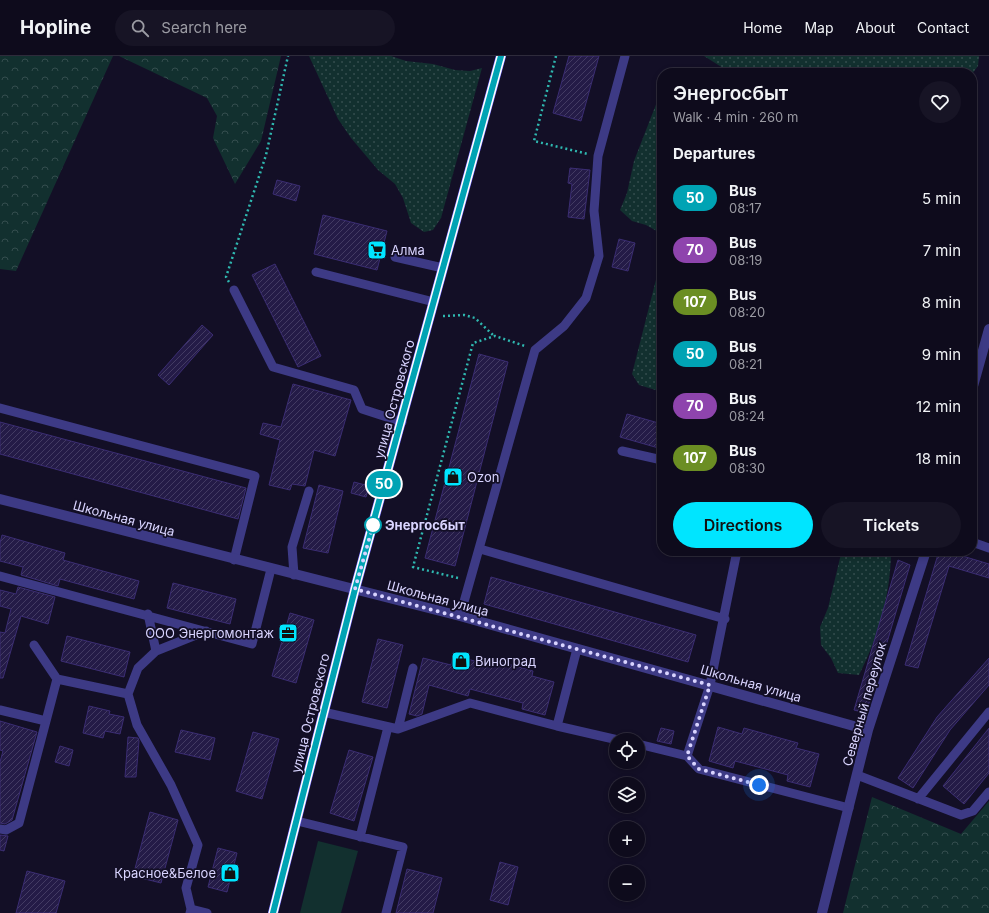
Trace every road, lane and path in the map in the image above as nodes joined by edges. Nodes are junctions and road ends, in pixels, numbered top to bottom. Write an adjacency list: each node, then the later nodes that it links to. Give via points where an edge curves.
1 (288, 56): 9 (path, via 266,155 226,277)
2 (501, 56): 7 (main road, улица Островского)
3 (556, 56): 5 (path, via 534,141)
4 (625, 56): 5 (lane)
5 (598, 156): 14 (lane, via 594,211 599,256 586,298 564,326)
6 (395, 257): 7 (lane)
7 (443, 268): 10 (main road, улица Островского)
8 (316, 272): 10 (lane)
9 (234, 290): 17 (lane, via 273,366 354,390 362,409)
10 (434, 302): 11 (main road, улица Островского)
11 (431, 314): 13 (path, via 475,318); 17 (main road, улица Островского)
12 (989, 328): 15 (street)
13 (495, 336): 14 (path); 31 (path, via 473,343 413,567)
14 (535, 350): 24 (lane)
15 (977, 372)
16 (0, 408): 27 (lane, via 255,476)
17 (402, 422): 32 (main road, улица Островского)
18 (622, 451): 19 (lane)
19 (657, 459)
20 (309, 491): 29 (lane, via 292,547)
21 (0, 499): 27 (street, Школьная улица)
22 (977, 544): 23 (lane)
23 (989, 548)
24 (480, 549): 31 (lane); 35 (lane)
25 (736, 556): 35 (lane)
26 (924, 556): 51 (street, Северный переулок)
27 (234, 560): 28 (street, Школьная улица)
28 (271, 569): 29 (street, Школьная улица); 36 (lane, via 252,644)
29 (294, 574): 32 (street, Школьная улица)
30 (0, 576): 33 (lane)
31 (470, 581): 34 (lane)
32 (355, 589): 34 (street, Школьная улица); 45 (main road, улица Островского)
33 (148, 614): 36 (lane); 39 (lane)
34 (460, 616): 38 (street, Школьная улица)
35 (725, 619): 42 (lane)
36 (206, 631): 39 (lane)
37 (34, 645): 41 (lane)
38 (577, 649): 42 (street, Школьная улица); 48 (lane)
39 (156, 651): 43 (lane, via 138,668)
40 (413, 668): 50 (lane)
41 (58, 679): 43 (lane); 47 (lane)
42 (710, 685): 51 (street, Школьная улица); 54 (lane)
43 (128, 694): 62 (lane, via 137,725 171,786 198,845 186,888)
44 (0, 710): 47 (lane)
45 (323, 712): 49 (lane); 59 (main road, улица Островского)
46 (989, 712): 57 (lane)
47 (46, 721): 60 (lane, via 19,823 6,830)
48 (556, 726): 50 (lane, via 470,703); 52 (lane)
49 (388, 727): 50 (lane); 61 (lane)
50 (398, 729)
51 (868, 730): 55 (street, Северный переулок)
52 (609, 738)
53 (645, 746): 54 (lane)
54 (687, 756): 58 (lane, via 699,769)
55 (857, 775): 57 (lane); 58 (street, Северный переулок)
56 (989, 792): 57 (lane, via 973,811 961,815)
57 (918, 799)
58 (849, 808): 66 (street, Северный переулок)
59 (297, 821): 61 (lane); 64 (main road, улица Островского)
60 (0, 829)
61 (360, 837): 65 (lane, via 403,847)
62 (191, 911): 63 (lane)
63 (207, 913)
64 (273, 913)
65 (386, 913)
66 (822, 913)

